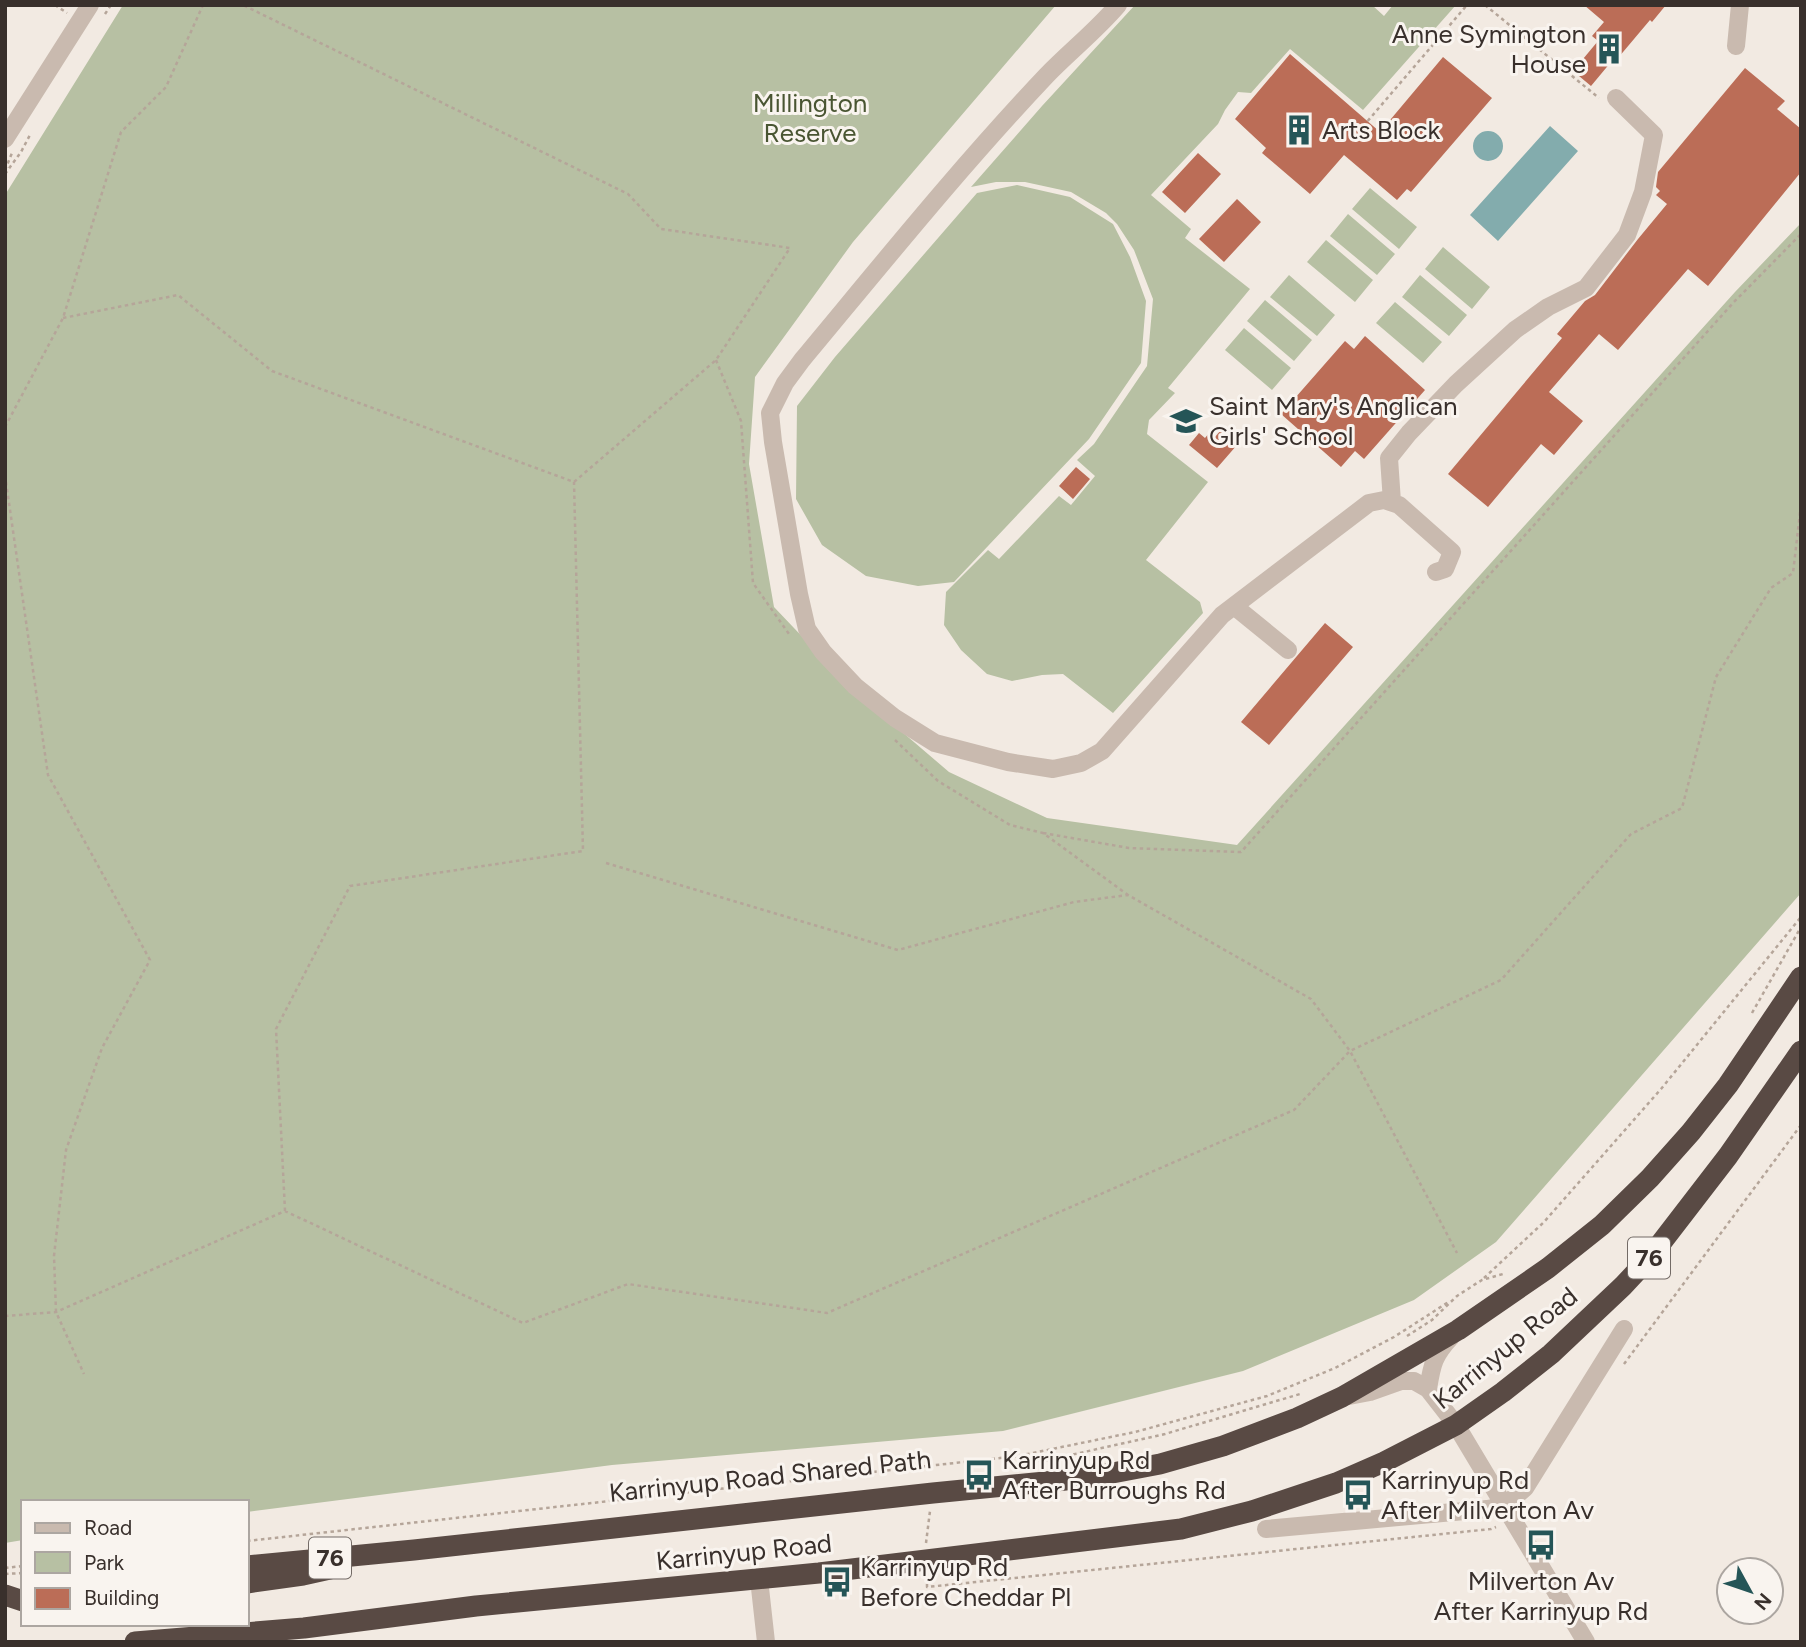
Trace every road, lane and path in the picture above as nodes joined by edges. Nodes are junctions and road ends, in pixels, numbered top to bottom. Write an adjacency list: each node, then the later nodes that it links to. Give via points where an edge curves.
1 (90, 5): 12 (street)
2 (204, 5): 15 (path, via 166,87 121,132)
3 (243, 5): 16 (path, via 628,194 661,229 790,247)
4 (1118, 5): 23 (street, via 963,168 785,383 770,413 799,594 807,629 823,652 895,718 935,743 1053,769 1081,763 1102,751)
5 (1467, 5): 11 (path)
6 (1485, 5): 9 (path)
7 (1740, 5): 8 (street)
8 (1736, 46)
9 (1608, 99): 20 (street, via 1654,135 1643,192 1627,235 1586,288 1515,330 1409,433 1389,458)
10 (31, 133): 13 (path)
11 (1354, 137)
12 (5, 139)
13 (5, 174)
14 (1801, 234): 27 (path, via 1733,303 1241,852 1129,848)
15 (63, 318): 17 (path); 19 (path, via 178,296 272,371)
16 (716, 360): 19 (path); 24 (path, via 741,421 753,583)
17 (5, 427)
18 (5, 475): 41 (path, via 48,775 150,960 102,1048 66,1150 54,1256)
19 (574, 482): 36 (path, via 583,851 350,886 276,1029)
20 (1392, 502): 22 (street, via 1451,552 1446,569); 23 (street, via 1369,503)
21 (1801, 504): 34 (path, via 1793,573 1771,588 1716,677 1682,808 1631,834 1502,980)
22 (1436, 572)
23 (1234, 606): 25 (street)
24 (793, 639)
25 (1288, 650)
26 (889, 734): 27 (path, via 938,781 1010,825)
27 (1043, 833): 29 (path)
28 (606, 863): 29 (path, via 898,950 1073,902)
29 (1128, 895): 34 (path, via 1311,999)
30 (1801, 917): 39 (path, via 1661,1089 1544,1222)
31 (1801, 927): 33 (path)
32 (1801, 977): 44 (highway, Karrinyup Road / 76, via 1728,1085 1650,1178 1602,1226)
33 (1752, 1013)
34 (1350, 1051): 36 (path, via 1294,1110 827,1313 628,1284 523,1322); 37 (path)
35 (1801, 1051): 50 (highway, Karrinyup Road / 76, via 1651,1256 1551,1354)
36 (285, 1211): 41 (path)
37 (1457, 1253)
38 (1505, 1274): 39 (path)
39 (1482, 1280): 40 (path)
40 (1457, 1296): 45 (path); 55 (path, via 1347,1362 1267,1396 1135,1432 1018,1456)
41 (56, 1311): 42 (path); 46 (path)
42 (5, 1315)
43 (1624, 1329): 53 (street, via 1525,1488)
44 (1458, 1330): 47 (street, via 1436,1355); 49 (highway, Karrinyup Road / 76)
45 (1399, 1342)
46 (85, 1374)
47 (1428, 1389): 49 (street, via 1401,1381); 50 (street)
48 (1303, 1393): 51 (path, via 1165,1434)
49 (1342, 1397): 52 (highway, Karrinyup Road / 76, via 1223,1446 1160,1464 1086,1478)
50 (1456, 1425): 53 (street); 58 (highway, Karrinyup Road / 76, via 1336,1483 1252,1511 1181,1529)
51 (1033, 1464)
52 (933, 1493): 56 (highway, Karrinyup Road / 76); 58 (path)
53 (1504, 1506): 54 (street); 66 (street)
54 (1266, 1530)
55 (248, 1541)
56 (414, 1550): 59 (highway, Karrinyup Road / 76); 61 (highway)
57 (1252, 1553): 58 (path, via 928,1587)
58 (926, 1561): 60 (highway, Karrinyup Road / 76)
59 (248, 1566)
60 (759, 1579): 63 (highway, Karrinyup Road / 76, via 476,1606); 65 (street)
61 (248, 1583)
62 (164, 1634): 63 (highway, Karrinyup Road / 76); 64 (highway, Karrinyup Road / 76)
63 (234, 1638)
64 (135, 1642)
65 (766, 1642)
66 (1586, 1642)

